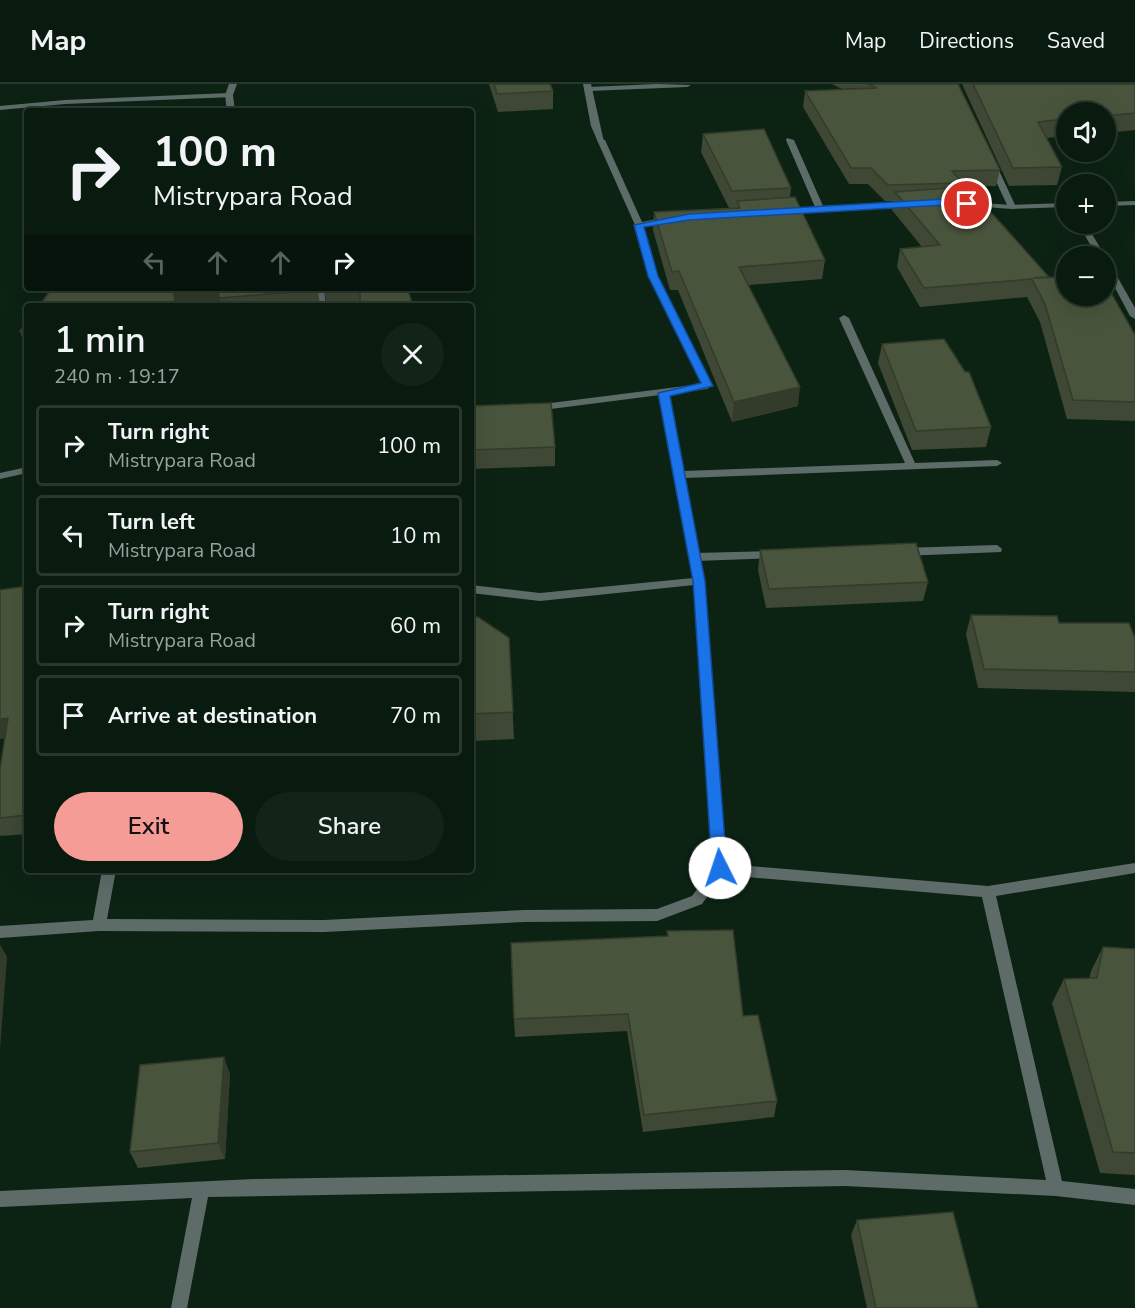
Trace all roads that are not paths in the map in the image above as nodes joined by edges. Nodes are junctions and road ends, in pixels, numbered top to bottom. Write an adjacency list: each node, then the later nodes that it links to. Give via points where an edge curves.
1 (233, 84): 4 (street)
2 (687, 85): 3 (street)
3 (588, 87): 18 (street, via 595,126)
4 (229, 95): 5 (street); 6 (street)
5 (0, 108)
6 (231, 108)
7 (790, 140): 15 (street)
8 (989, 157): 14 (street)
9 (922, 203): 15 (street)
10 (956, 203): 14 (street)
11 (1135, 203): 12 (street)
12 (1116, 204)
13 (1056, 205): 14 (street)
14 (1012, 207)
15 (820, 209): 16 (street)
16 (772, 212)
17 (679, 219): 18 (street)
18 (639, 225): 22 (street, via 653,276 707,386)
19 (1116, 282): 20 (street)
20 (1135, 316)
21 (844, 318): 25 (street)
22 (664, 393): 23 (street); 27 (street)
23 (528, 409)
24 (997, 463): 25 (street)
25 (911, 466): 27 (street)
26 (24, 471): 28 (street)
27 (678, 475): 32 (street)
28 (0, 476)
29 (997, 549): 30 (street)
30 (892, 552)
31 (788, 555): 32 (street)
32 (696, 557): 33 (street)
33 (699, 581): 34 (street, via 540,597); 35 (street)
34 (474, 589)
35 (720, 868): 38 (street); 39 (street, via 697,900 657,915 524,916 324,926)
36 (1135, 868): 38 (street)
37 (108, 873): 39 (street)
38 (988, 892): 41 (street)
39 (99, 925): 40 (street)
40 (0, 932)
41 (1056, 1188): 42 (street, via 843,1178); 43 (street)
42 (201, 1191): 44 (street); 45 (street)
43 (1135, 1197)
44 (0, 1199)
45 (179, 1308)

